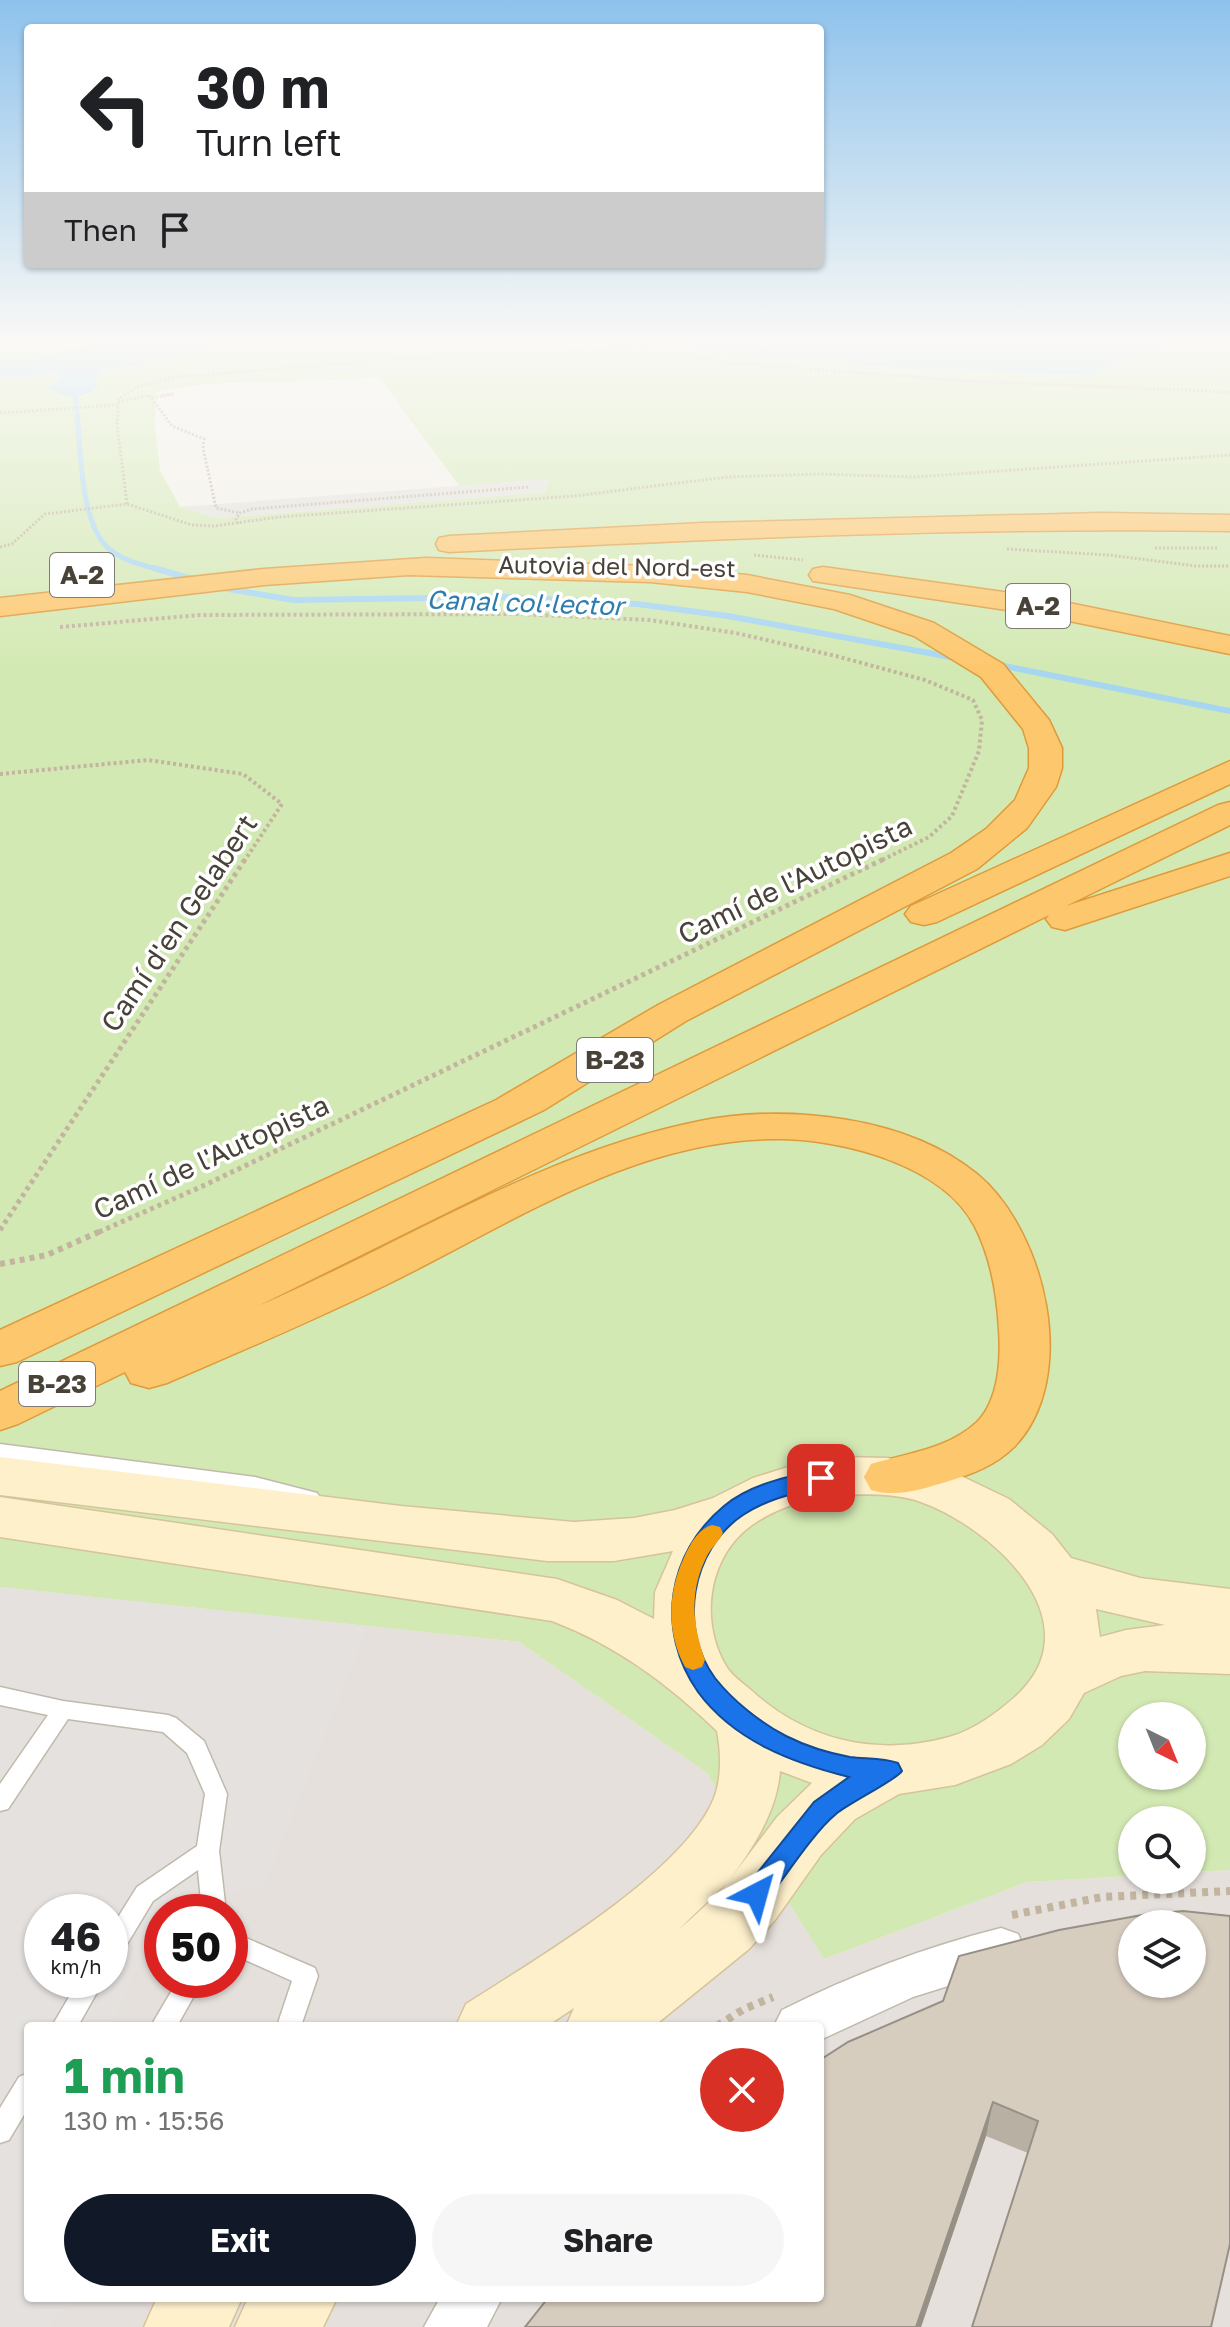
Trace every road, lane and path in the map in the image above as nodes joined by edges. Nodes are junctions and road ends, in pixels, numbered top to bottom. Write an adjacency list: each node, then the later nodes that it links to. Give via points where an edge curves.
1 (124, 453): 6 (path)
2 (204, 453): 7 (path, via 216,508)
3 (1230, 455): 9 (path, via 914,477 727,477 574,496)
4 (528, 487): 7 (path)
5 (1167, 497): 10 (highway)
6 (127, 504): 9 (path, via 192,525); 11 (path, via 45,514 12,544)
7 (240, 513): 9 (path)
8 (1230, 523): 15 (highway, Autovia del Nord-est / A-2, via 1101,521 719,531 503,540)
9 (238, 524)
10 (419, 539)
11 (0, 547)
12 (769, 548): 14 (path)
13 (1003, 548): 16 (path)
14 (772, 556)
15 (275, 561): 17 (highway, Autovia del Nord-est / A-2); 18 (highway, Autovia del Nord-est / A-2, via 164,566); 19 (highway, Autovia del Nord-est / A-2, via 137,590)
16 (1230, 566)
17 (397, 567): 21 (highway, Autovia del Nord-est / A-2, via 612,563 814,574 1026,604); 26 (highway, via 642,574 743,583 867,609 972,655 1005,682 1045,741 1045,771 1033,798 998,839 672,1013)
18 (0, 585)
19 (0, 607)
20 (46, 628): 28 (path, Camí de l'Autopista, via 200,615 519,614 650,620 736,633 925,680 973,700 982,720 979,751 952,816 929,837 205,1185 47,1255)
21 (1230, 645)
22 (1230, 771): 26 (highway, B-23)
23 (0, 774): 27 (path, Camí d'en Gelabert, via 148,760 243,774 282,804)
24 (1230, 812): 30 (highway, B-23)
25 (1230, 864): 30 (highway, via 1016,940)
26 (505, 1113): 29 (highway, B-23)
27 (0, 1230)
28 (0, 1264)
29 (0, 1350)
30 (132, 1364): 31 (highway, B-23); 32 (highway, via 50,1421); 35 (highway, via 368,1275 628,1154 720,1131 812,1129 884,1143 945,1173 983,1205 1001,1229 1014,1262 1023,1352 1018,1396 1006,1422 962,1457)
31 (0, 1412)
32 (0, 1444)
33 (0, 1451): 38 (lane, via 255,1484)
34 (0, 1476): 38 (main road)
35 (890, 1477): 36 (main road, via 843,1475 798,1482); 39 (main road, via 935,1488 986,1511 1013,1530)
36 (732, 1511): 38 (main road, via 680,1529 575,1542); 44 (main road, via 702,1544 688,1572 682,1602 692,1658)
37 (0, 1517): 44 (main road, via 557,1600 609,1620)
38 (383, 1523)
39 (1054, 1574): 40 (main road, via 1128,1599); 42 (main road, via 1070,1619 1071,1649)
40 (1230, 1611)
41 (1230, 1651): 42 (main road, via 1149,1647 1119,1652)
42 (1064, 1677): 46 (main road, via 1028,1722 990,1748 943,1765)
43 (0, 1696): 45 (lane)
44 (726, 1704): 46 (main road, via 776,1743 812,1758); 58 (main road, via 751,1747 745,1798 732,1824 697,1870 637,1926)
45 (63, 1710): 47 (lane); 48 (lane, via 168,1724 196,1747 216,1794)
46 (890, 1771): 59 (main road, via 823,1809 727,1928)
47 (0, 1802)
48 (208, 1851): 49 (lane); 50 (lane, via 145,1894)
49 (212, 1894)
50 (128, 1922)
51 (1044, 1939): 60 (street, via 951,1961 855,1996)
52 (248, 1950): 57 (lane, via 306,1976)
53 (81, 1998): 55 (lane)
54 (180, 1998): 56 (lane)
55 (66, 2022)
56 (165, 2022)
57 (290, 2022)
58 (496, 2022)
59 (606, 2022)
60 (806, 2022)
61 (24, 2092): 62 (lane)
62 (0, 2131)
63 (201, 2302): 66 (main road)
64 (295, 2302): 67 (main road)
65 (472, 2302): 68 (street)
66 (182, 2327)
67 (273, 2327)
68 (452, 2327)

